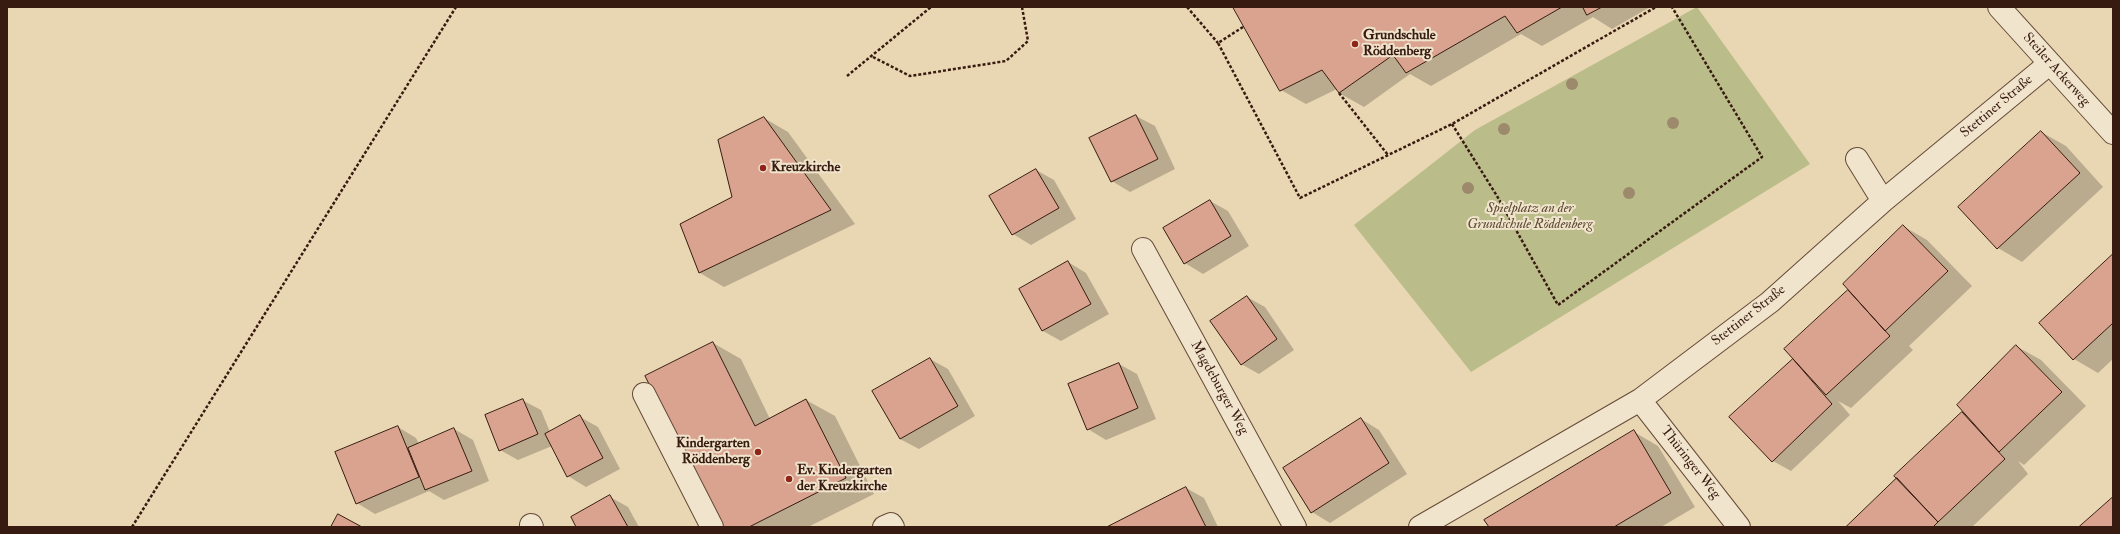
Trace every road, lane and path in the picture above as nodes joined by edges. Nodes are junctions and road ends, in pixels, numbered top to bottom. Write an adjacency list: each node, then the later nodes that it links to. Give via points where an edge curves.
1 (456, 7): 22 (path)
2 (932, 7): 10 (path)
3 (1022, 7): 10 (path, via 1028,41 1006,61 910,76)
4 (1188, 7): 9 (path)
5 (1656, 7): 14 (path)
6 (1672, 7): 14 (path, via 1762,158 1558,305 1497,196)
7 (1999, 7): 11 (street, Steiler Ackerweg)
8 (1243, 27): 9 (path)
9 (1218, 43): 16 (path, via 1300,198)
10 (873, 57): 12 (path)
11 (2049, 64): 15 (street, Steiler Ackerweg); 18 (street, Stettiner Straße)
12 (847, 76)
13 (1339, 93): 16 (path)
14 (1452, 124): 16 (path)
15 (2113, 133)
16 (1388, 155)
17 (1857, 159): 18 (street)
18 (1883, 201): 21 (street, Stettiner Straße, via 1770,302)
19 (1143, 249): 24 (street, Magdeburger Weg)
20 (644, 394): 23 (street)
21 (1640, 400): 25 (street, Stettiner Straße); 26 (street, Thüringer Weg)
22 (132, 527)
23 (712, 527)
24 (1295, 527)
25 (1420, 527)
26 (1739, 527)

